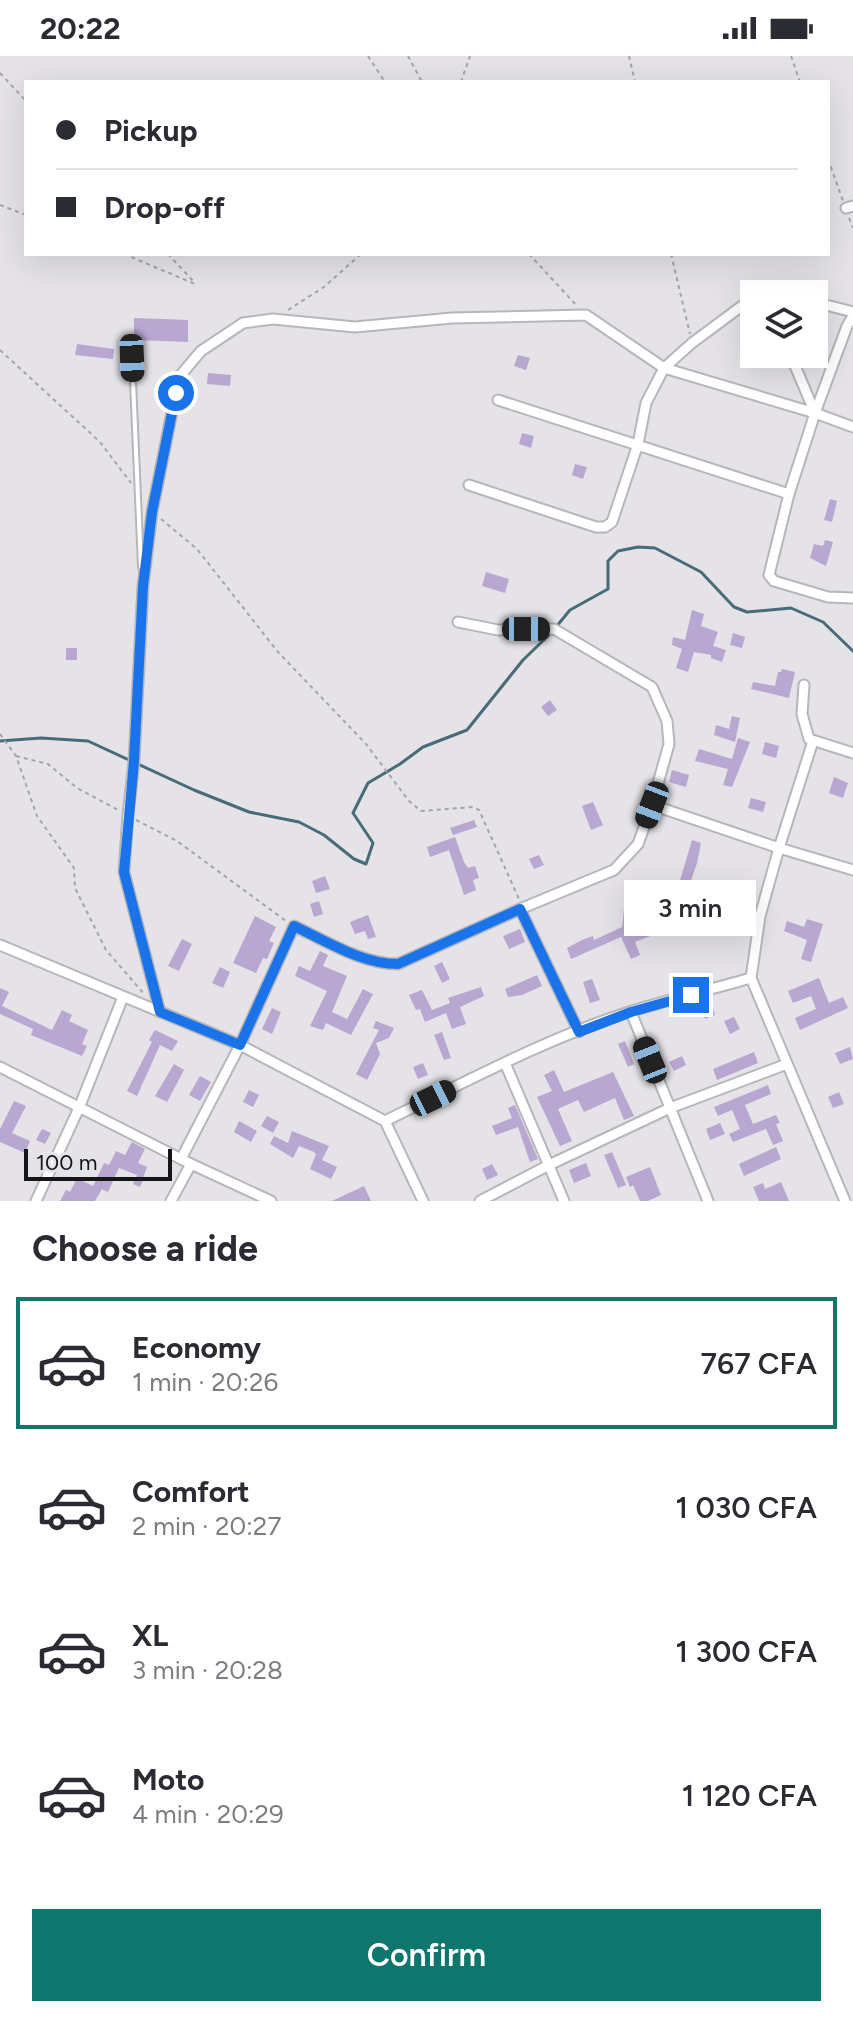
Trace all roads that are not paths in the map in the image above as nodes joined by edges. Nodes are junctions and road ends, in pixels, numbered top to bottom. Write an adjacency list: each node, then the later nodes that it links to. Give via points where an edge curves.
1 (828, 306): 3 (street)
2 (740, 307): 5 (street)
3 (853, 314): 8 (street)
4 (132, 358): 13 (lane)
5 (664, 368): 8 (street); 10 (street, via 646,403); 13 (street, via 586,315 355,327 273,319 243,323 201,351 179,377)
6 (796, 368): 8 (street)
7 (498, 400): 10 (street)
8 (815, 413): 9 (street); 12 (street)
9 (853, 427)
10 (638, 444): 11 (street, via 612,522 605,527); 12 (street)
11 (469, 485)
12 (789, 494): 14 (street, via 769,575 828,597)
13 (143, 586): 26 (street, via 124,872)
14 (853, 598)
15 (458, 622): 19 (street, via 498,630 554,629 652,687 667,721 669,744)
16 (804, 685): 17 (street, via 802,714)
17 (813, 741): 18 (street); 20 (street)
18 (853, 753)
19 (652, 805): 20 (street); 22 (street, via 638,844 614,870)
20 (779, 848): 21 (street); 24 (street, via 760,916)
21 (853, 870)
22 (521, 908): 28 (street); 29 (street, via 398,964 367,959 294,926)
23 (0, 945): 25 (street)
24 (751, 978): 27 (street); 31 (street)
25 (123, 997): 26 (street); 33 (street)
26 (160, 1012): 29 (street)
27 (631, 1012): 28 (street); 34 (street)
28 (579, 1032): 30 (street)
29 (240, 1045): 35 (street); 36 (street)
30 (505, 1063): 35 (street); 38 (street)
31 (787, 1064): 34 (street); 46 (street)
32 (0, 1067): 33 (street)
33 (79, 1108): 36 (street); 39 (street)
34 (670, 1108): 38 (street); 45 (street)
35 (385, 1121): 42 (street)
36 (181, 1159): 37 (street)
37 (191, 1164): 40 (street); 41 (street)
38 (549, 1165): 43 (street); 44 (street)
39 (36, 1201)
40 (171, 1201)
41 (271, 1201)
42 (423, 1201)
43 (480, 1201)
44 (564, 1201)
45 (708, 1201)
46 (845, 1201)

